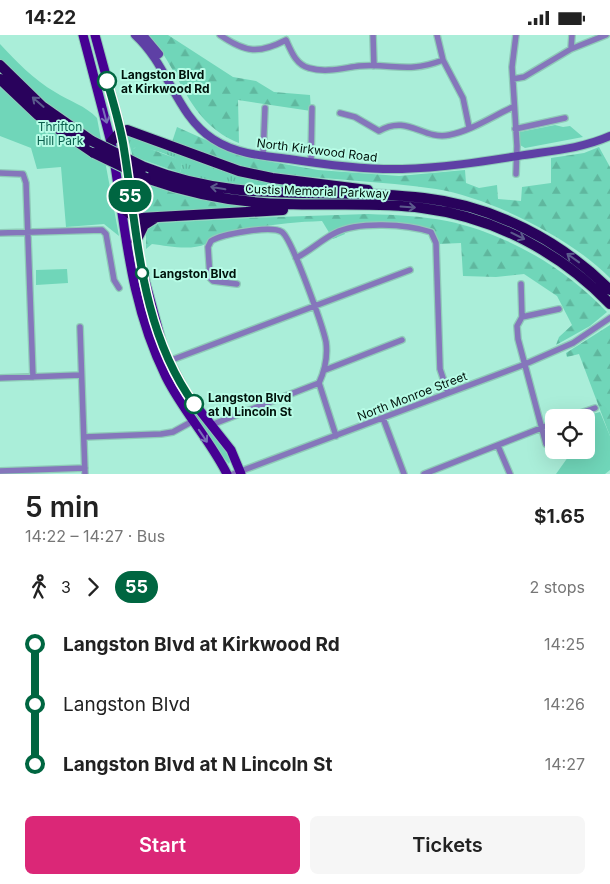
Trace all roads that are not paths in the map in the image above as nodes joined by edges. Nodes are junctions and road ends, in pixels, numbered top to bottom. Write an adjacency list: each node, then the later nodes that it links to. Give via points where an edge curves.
1 (83, 35): 28 (main road, one-way to 28)
2 (95, 35): 25 (main road)
3 (135, 35): 29 (main road, North Kirkwood Road, via 155,57 182,105 202,130 227,147)
4 (143, 35): 29 (main road, North Kirkwood Road, via 162,59 190,110 206,128 230,144)
5 (220, 35): 11 (street, via 248,50 261,50)
6 (373, 35): 15 (street)
7 (436, 35): 13 (street)
8 (516, 35): 17 (street, via 512,55)
9 (572, 35): 12 (street)
10 (606, 35): 12 (street)
11 (287, 37): 15 (street, via 299,63 309,69)
12 (571, 49): 17 (street, via 524,77)
13 (443, 60): 15 (street, via 422,67 400,69); 23 (street, via 463,98)
14 (0, 65): 34 (highway, Custis Memorial Parkway, one-way to 14, bridge, via 244,192 191,182 144,167 92,141 42,106)
15 (374, 66)
16 (0, 79): 35 (highway, Custis Memorial Parkway, bridge, via 38,115 94,153 146,178 181,190 232,200 285,205)
17 (513, 79): 18 (street)
18 (513, 107): 23 (street); 24 (street)
19 (265, 108): 29 (street)
20 (312, 109): 31 (street)
21 (340, 113): 23 (street, via 355,117 379,131 400,124 448,135)
22 (565, 119): 24 (street)
23 (469, 127)
24 (515, 129): 30 (street)
25 (121, 131): 28 (highway); 34 (highway, via 129,131 250,174 403,192); 37 (main road)
26 (610, 132): 30 (main road, North Kirkwood Road, via 577,143)
27 (610, 136): 30 (main road, North Kirkwood Road, via 578,147)
28 (111, 142): 36 (main road)
29 (263, 154): 31 (main road, North Kirkwood Road)
30 (516, 155): 31 (main road, North Kirkwood Road, via 425,164); 33 (street)
31 (311, 161)
32 (0, 173): 39 (street, via 23,174)
33 (516, 174)
34 (424, 198): 49 (highway, Custis Memorial Parkway, one-way to 34, via 575,259 523,228 475,209)
35 (359, 205): 38 (highway); 50 (highway, Custis Memorial Parkway, one-way to 50, via 429,209 497,227 559,260)
36 (120, 206): 37 (highway); 42 (main road)
37 (132, 216): 38 (highway); 41 (main road)
38 (161, 217): 41 (highway, via 146,223)
39 (28, 232): 40 (street); 48 (street, via 99,229 105,232); 61 (street)
40 (0, 233)
41 (136, 241): 43 (main road)
42 (127, 254): 43 (main road); 57 (main road, via 140,309)
43 (138, 255): 57 (main road)
44 (296, 258): 46 (street, via 286,236 278,230 267,228 211,241 208,247 210,278); 51 (street); 64 (street, via 336,232 364,226 428,231 435,238 440,369)
45 (410, 270): 51 (street)
46 (236, 283)
47 (521, 284): 53 (street)
48 (118, 288)
49 (610, 290)
50 (610, 304)
51 (314, 306): 57 (street); 59 (street, via 325,341)
52 (558, 309): 53 (street)
53 (522, 317): 58 (street, via 517,326)
54 (610, 318): 58 (street, North Monroe Street, via 573,343)
55 (80, 327): 60 (street)
56 (402, 340): 59 (street)
57 (164, 363): 68 (main road); 69 (main road)
58 (523, 365): 64 (street, North Monroe Street); 71 (street)
59 (325, 370): 63 (street)
60 (82, 375): 61 (street); 73 (street)
61 (33, 377): 62 (street)
62 (0, 378)
63 (320, 383): 69 (street); 72 (street)
64 (448, 393): 67 (street, North Monroe Street)
65 (595, 408): 66 (street)
66 (592, 409)
67 (383, 418): 72 (street, North Monroe Street); 81 (street)
68 (193, 421): 73 (street, via 173,432 161,434); 80 (main road, one-way to 80)
69 (211, 425): 79 (main road, via 231,450)
70 (545, 426): 71 (street)
71 (540, 428): 74 (street); 75 (street)
72 (336, 435): 79 (street, North Monroe Street)
73 (84, 437): 77 (street)
74 (545, 441)
75 (498, 446): 82 (street); 83 (street)
76 (0, 471): 78 (street)
77 (85, 471): 78 (street)
78 (23, 472)
79 (238, 473)
80 (227, 474)
81 (404, 474)
82 (424, 474)
83 (510, 474)

